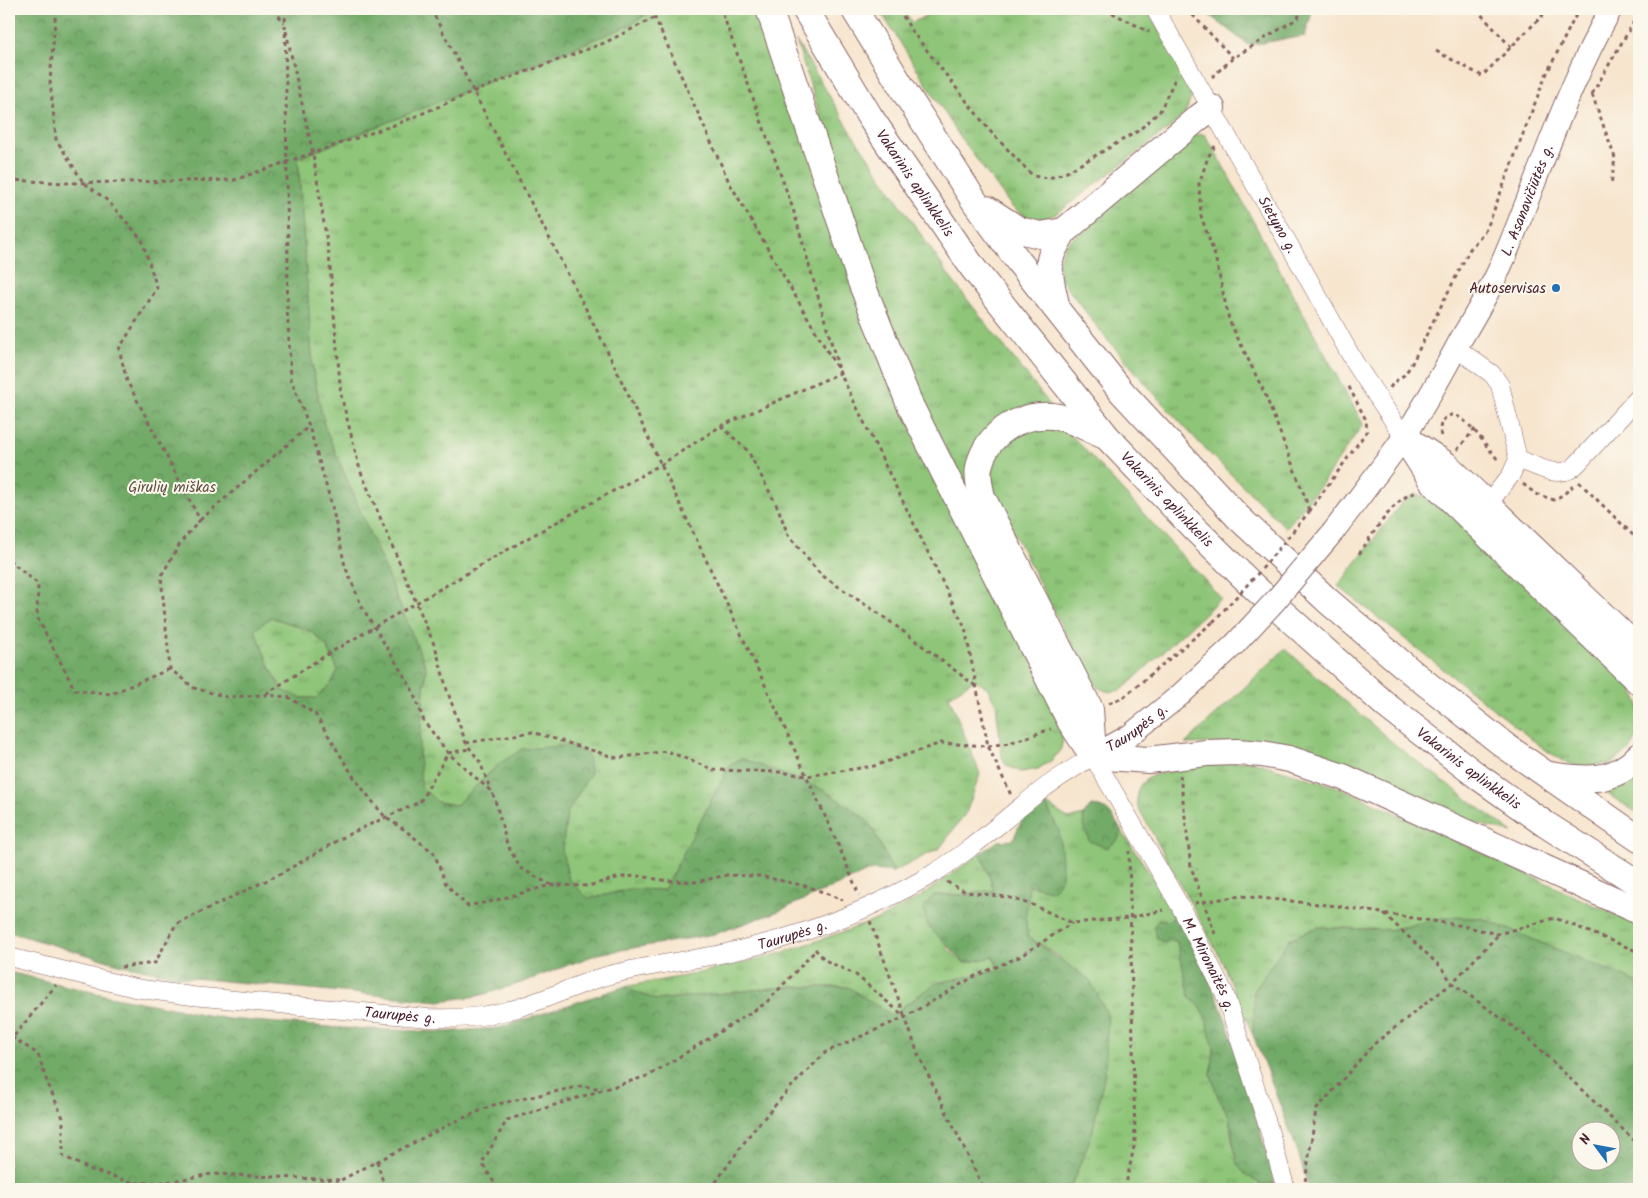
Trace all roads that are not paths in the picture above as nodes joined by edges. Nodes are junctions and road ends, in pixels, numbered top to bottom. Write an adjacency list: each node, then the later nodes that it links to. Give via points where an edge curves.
1 (769, 9): 18 (highway, via 861,282 910,405)
2 (805, 9): 13 (highway, Vakarinis aplinkkelis, via 870,118 973,268)
3 (854, 9): 7 (highway)
4 (1155, 9): 6 (street, Sietyno g.)
5 (1611, 9): 10 (main road, L. Asanavičiūtės g., via 1569,93 1502,264)
6 (1206, 98): 8 (highway, via 1198,118); 12 (street, Sietyno g., via 1355,363)
7 (975, 202): 8 (highway, via 1019,230 1040,235); 9 (highway)
8 (1064, 231): 9 (highway, via 1050,260)
9 (1058, 312): 21 (highway, via 1122,392 1238,517 1328,601 1414,674 1504,745)
10 (1456, 348): 12 (main road, L. Asanavičiūtės g.); 14 (street, via 1492,374 1500,385)
11 (1639, 397): 14 (street, via 1569,470 1549,470)
12 (1404, 437): 15 (highway, via 1444,464); 17 (highway, via 1432,481); 19 (main road, Taurupės g., bridge, via 1334,532 1235,644 1179,696 1129,736)
13 (1108, 438): 18 (highway, via 1060,418 1028,418 998,434 989,444 979,467 982,497); 23 (highway, Vakarinis aplinkkelis, via 1255,588 1388,707 1545,824)
14 (1518, 459): 15 (street, via 1511,475)
15 (1488, 504): 16 (highway)
16 (1639, 650)
17 (1639, 682)
18 (1080, 715): 19 (highway)
19 (1093, 756): 24 (highway, via 1148,760 1237,752 1289,759 1343,777); 25 (street, Taurupės g., via 1042,790 931,875 865,909 811,929 722,953 613,974 511,1010 484,1016 428,1018 192,996 135,988); 26 (street, M. Mironaitės g., via 1180,906 1224,992)
20 (1639, 756): 21 (highway, via 1629,766 1605,777 1581,779)
21 (1547, 774): 22 (highway)
22 (1639, 839)
23 (1639, 884)
24 (1639, 911)
25 (9, 957)
26 (1286, 1189)

